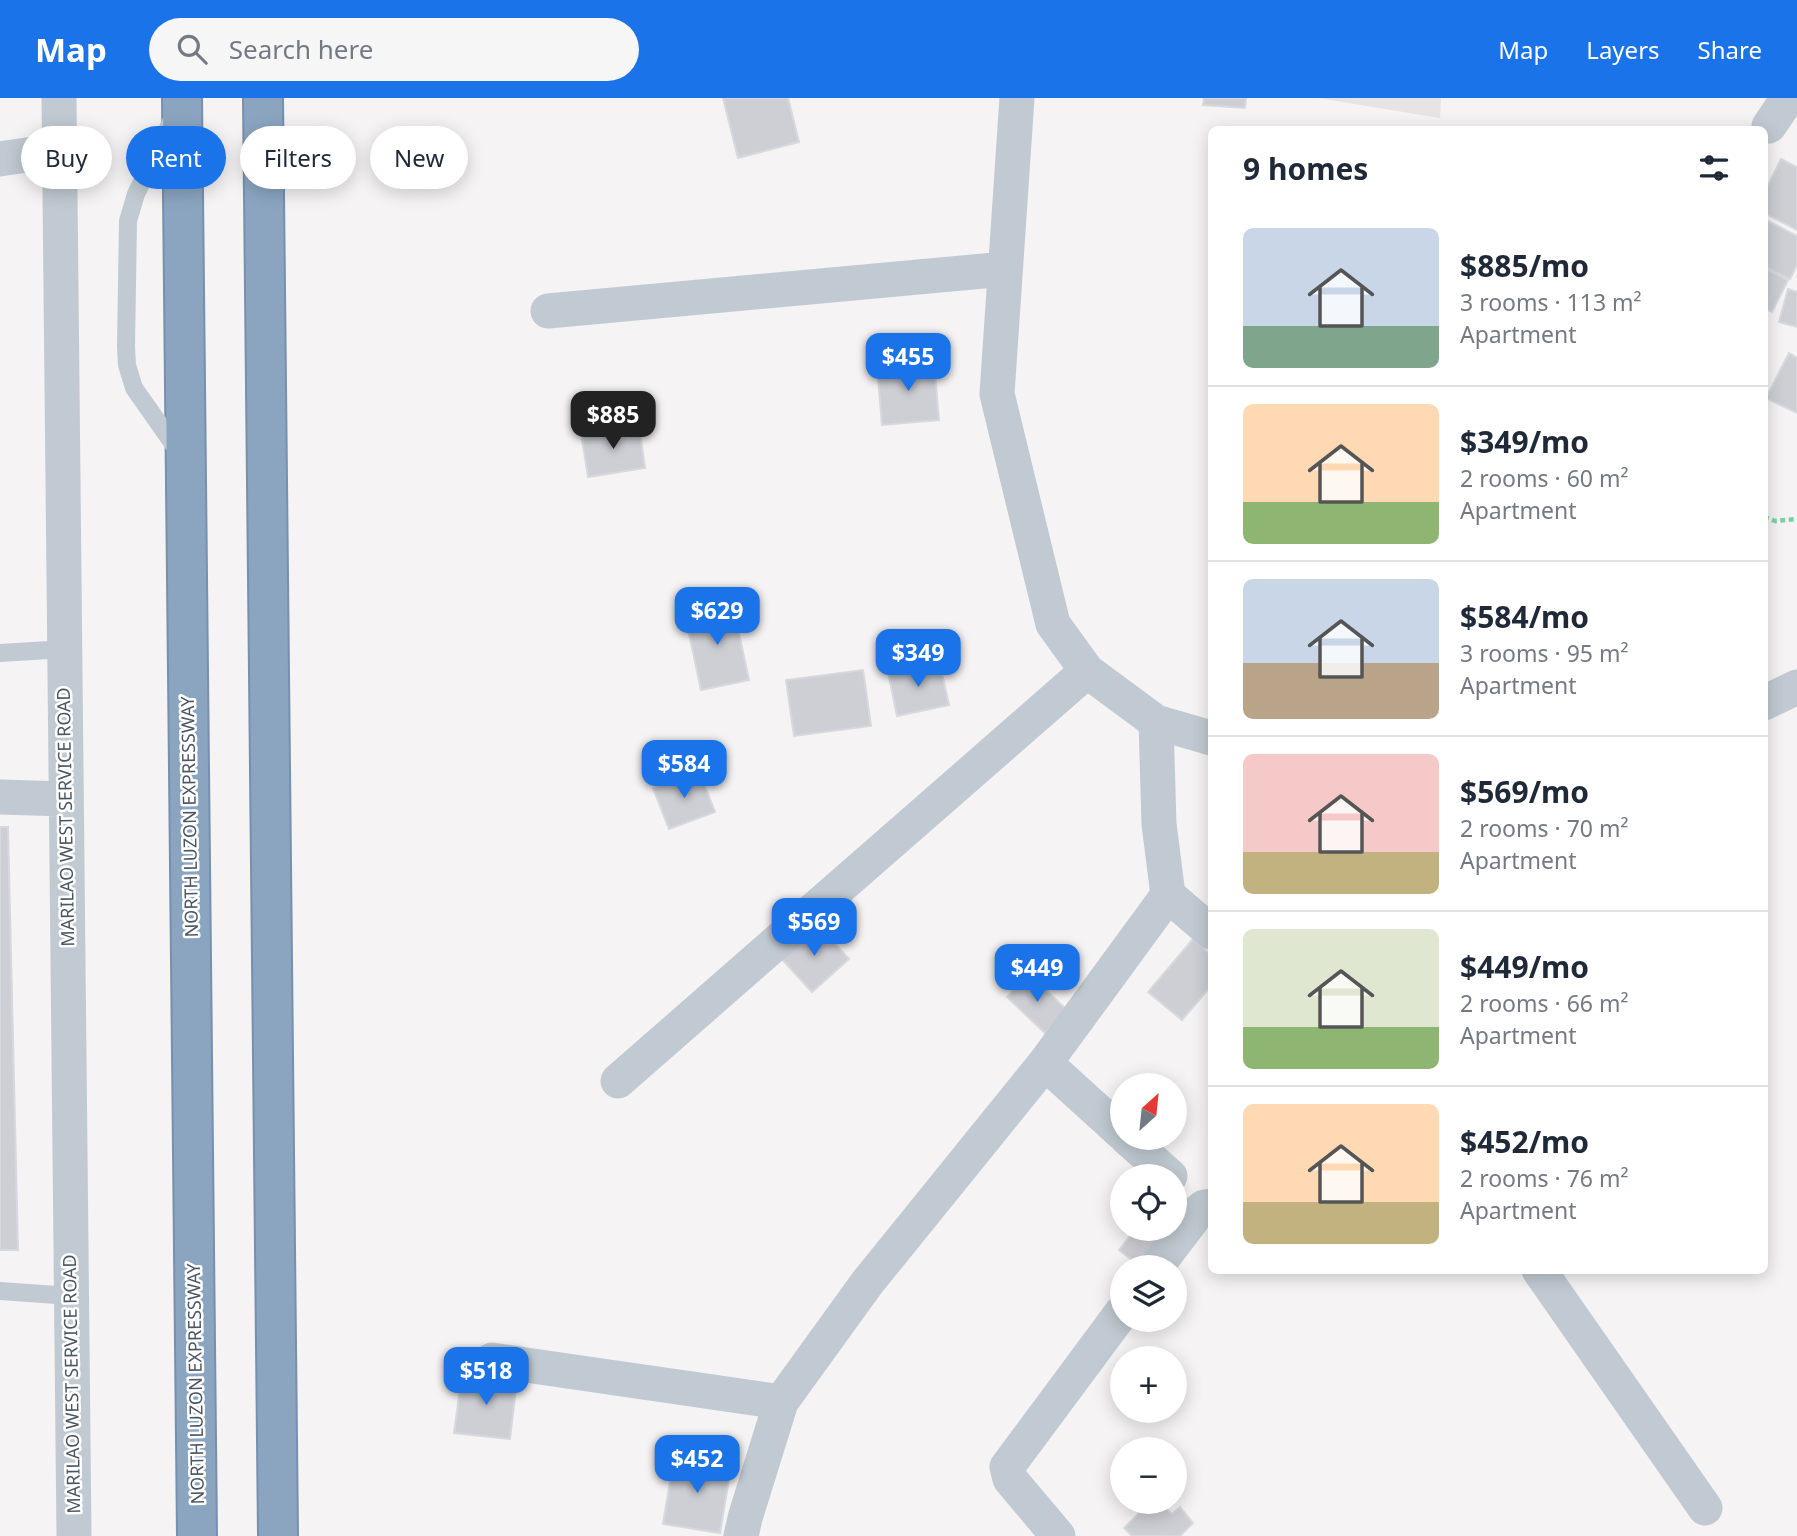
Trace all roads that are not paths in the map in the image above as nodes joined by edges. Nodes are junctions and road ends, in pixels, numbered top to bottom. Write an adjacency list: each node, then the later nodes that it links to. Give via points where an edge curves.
1 (60, 98): 5 (street, MARILAO WEST SERVICE ROAD)
2 (263, 98): 40 (highway)
3 (1017, 98): 9 (street)
4 (182, 100): 11 (highway, NORTH LUZON EXPRESSWAY); 11 (lane, via 136,194 128,221 125,347 134,388)
5 (60, 126)
6 (21, 156): 7 (street)
7 (0, 159)
8 (60, 189): 12 (street, MARILAO WEST SERVICE ROAD)
9 (1005, 268): 10 (street); 14 (street, via 997,394 1053,624)
10 (548, 311)
11 (186, 461): 39 (highway, NORTH LUZON EXPRESSWAY)
12 (65, 649): 13 (lane); 20 (street, MARILAO WEST SERVICE ROAD)
13 (0, 653)
14 (1087, 671): 17 (street); 24 (street)
15 (1797, 687): 16 (street)
16 (1768, 701)
17 (1156, 722): 18 (street); 21 (street, via 1159,824)
18 (1208, 737)
19 (0, 797): 20 (street)
20 (65, 799): 33 (street, MARILAO WEST SERVICE ROAD)
21 (1168, 895): 22 (street); 23 (street)
22 (1208, 929)
23 (1045, 1063): 25 (street); 36 (street, via 867,1283)
24 (618, 1081)
25 (1110, 1122)
26 (1141, 1150): 27 (street)
27 (1156, 1164)
28 (1187, 1190): 29 (street)
29 (1207, 1206): 30 (street)
30 (1165, 1255)
31 (1542, 1274): 37 (street)
32 (0, 1292): 33 (lane)
33 (71, 1296): 38 (street, MARILAO WEST SERVICE ROAD)
34 (1110, 1328): 42 (street, via 1007,1466 1010,1479)
35 (492, 1360): 36 (street)
36 (781, 1402): 41 (street)
37 (1705, 1508)
38 (74, 1536)
39 (197, 1536)
40 (278, 1536)
41 (741, 1536)
42 (1058, 1536)

